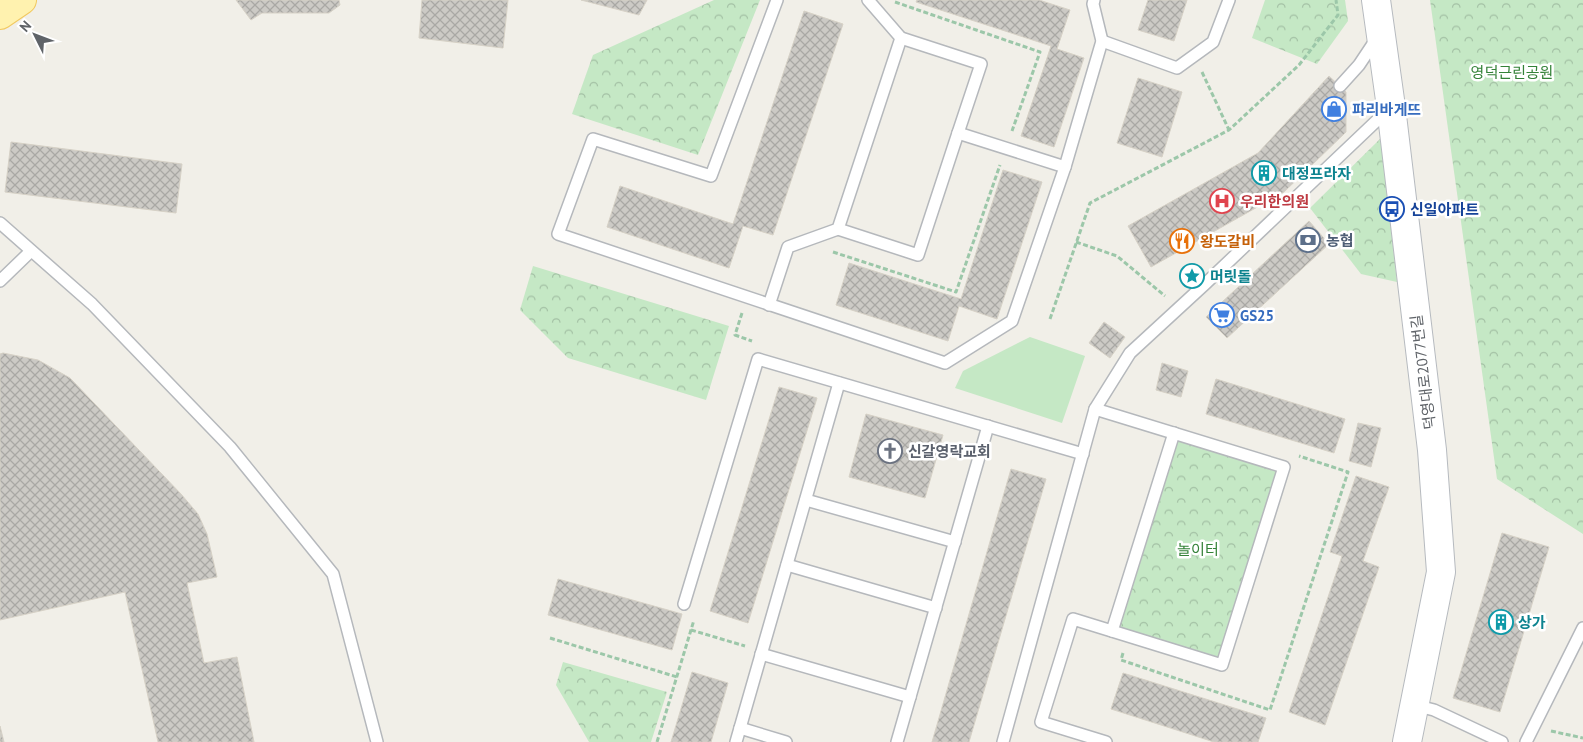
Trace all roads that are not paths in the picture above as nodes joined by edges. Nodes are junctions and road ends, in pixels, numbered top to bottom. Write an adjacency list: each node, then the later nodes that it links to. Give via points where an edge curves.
1 (22, 0): 8 (main road)
2 (777, 0): 20 (lane, via 711,176 593,139 558,234)
3 (868, 0): 10 (lane)
4 (1080, 0): 7 (lane)
5 (1228, 0): 11 (lane, via 1214,42 1177,68)
6 (1376, 0): 9 (street, 덕영대로2077번길)
7 (1093, 2): 11 (lane)
8 (0, 15)
9 (1380, 33): 12 (lane, via 1359,65); 13 (street, 덕영대로2077번길)
10 (901, 38): 14 (lane, via 981,64); 17 (lane)
11 (1102, 41): 15 (lane)
12 (1340, 86)
13 (1391, 107): 22 (lane, via 1130,354); 35 (street, 덕영대로2077번길, via 1432,450 1442,572)
14 (958, 133): 15 (lane); 17 (lane, via 918,255)
15 (1065, 168): 20 (lane, via 1012,321 945,363)
16 (0, 224): 18 (lane)
17 (838, 229): 20 (lane, via 788,247)
18 (31, 251): 19 (lane); 37 (lane, via 92,304 230,447 333,574)
19 (0, 281)
20 (769, 306)
21 (839, 383): 23 (lane); 26 (lane); 29 (lane, via 758,359)
22 (1095, 409): 24 (lane); 25 (lane)
23 (988, 426): 25 (lane); 27 (lane)
24 (1174, 433): 32 (lane); 32 (lane, via 1284,467 1222,665)
25 (1083, 454): 41 (lane)
26 (806, 500): 27 (lane); 28 (lane)
27 (955, 542): 30 (lane)
28 (787, 565): 30 (lane); 33 (lane)
29 (684, 604)
30 (936, 608): 34 (lane)
31 (1583, 628): 45 (lane)
32 (1112, 631): 42 (lane, via 1073,619 1041,722)
33 (757, 651): 34 (lane); 36 (lane)
34 (910, 697): 40 (lane)
35 (1414, 705): 43 (street, 덕영대로2077번길); 44 (lane, via 1434,710)
36 (740, 728): 38 (lane); 39 (lane)
37 (376, 742)
38 (736, 742)
39 (786, 742)
40 (897, 742)
41 (1003, 742)
42 (1106, 742)
43 (1407, 742)
44 (1502, 742)
45 (1526, 742)

